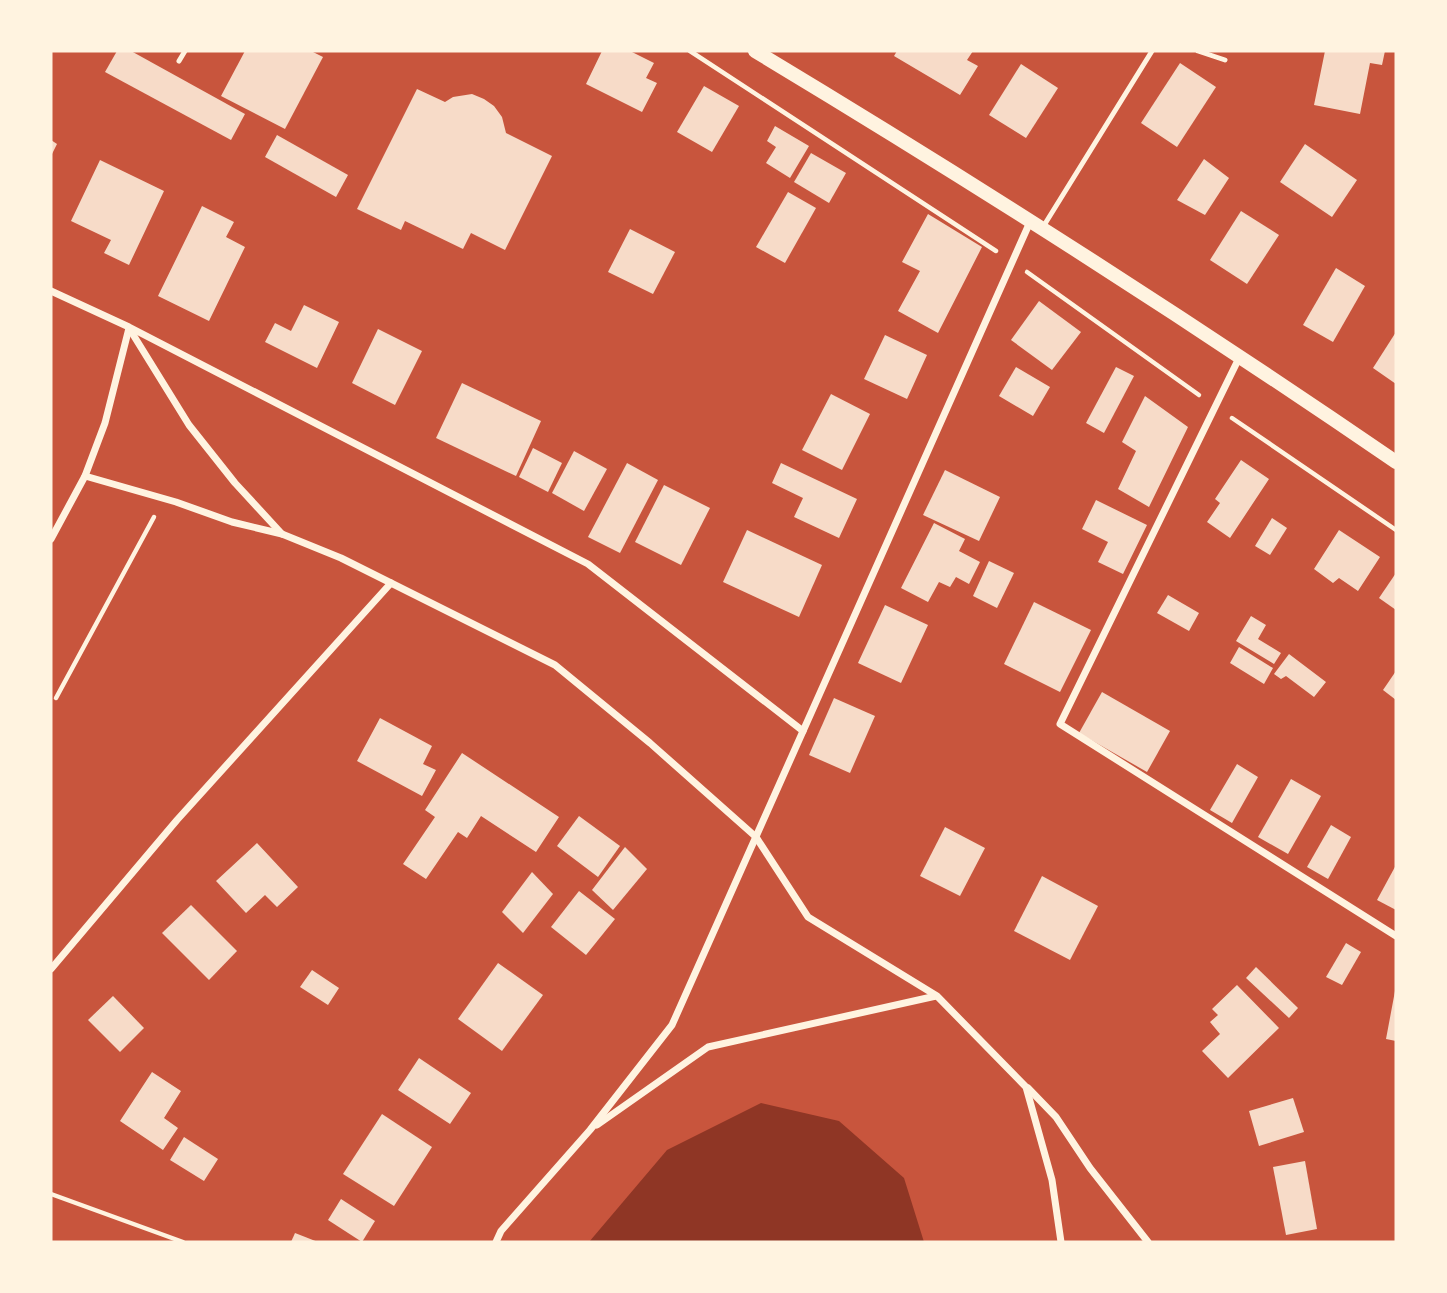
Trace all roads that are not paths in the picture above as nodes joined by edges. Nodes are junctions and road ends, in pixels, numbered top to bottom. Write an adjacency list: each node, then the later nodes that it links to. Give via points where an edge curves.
1 (185, 51): 6 (lane)
2 (755, 51): 7 (main road)
3 (1152, 51): 7 (lane)
4 (1198, 51): 5 (lane)
5 (1225, 60)
6 (179, 61)
7 (1036, 226): 10 (main road); 16 (street, via 1013,262)
8 (51, 291): 9 (street)
9 (129, 327): 12 (street, via 105,423); 13 (street, via 189,425); 16 (street, via 588,564)
10 (1240, 355): 11 (main road); 18 (street, via 1060,724)
11 (1396, 462)
12 (85, 476): 13 (street); 14 (street)
13 (282, 534): 15 (street)
14 (51, 539)
15 (391, 583): 17 (street, via 555,665); 19 (street, via 177,820)
16 (803, 731): 17 (street)
17 (756, 837): 20 (street, via 808,917); 22 (street, via 672,1025)
18 (1396, 936)
19 (51, 969)
20 (937, 996): 21 (street); 22 (street, via 708,1047)
21 (1026, 1087): 24 (street, via 1052,1180); 25 (street, via 1056,1117)
22 (590, 1130): 23 (street)
23 (496, 1242)
24 (1061, 1242)
25 (1148, 1242)

